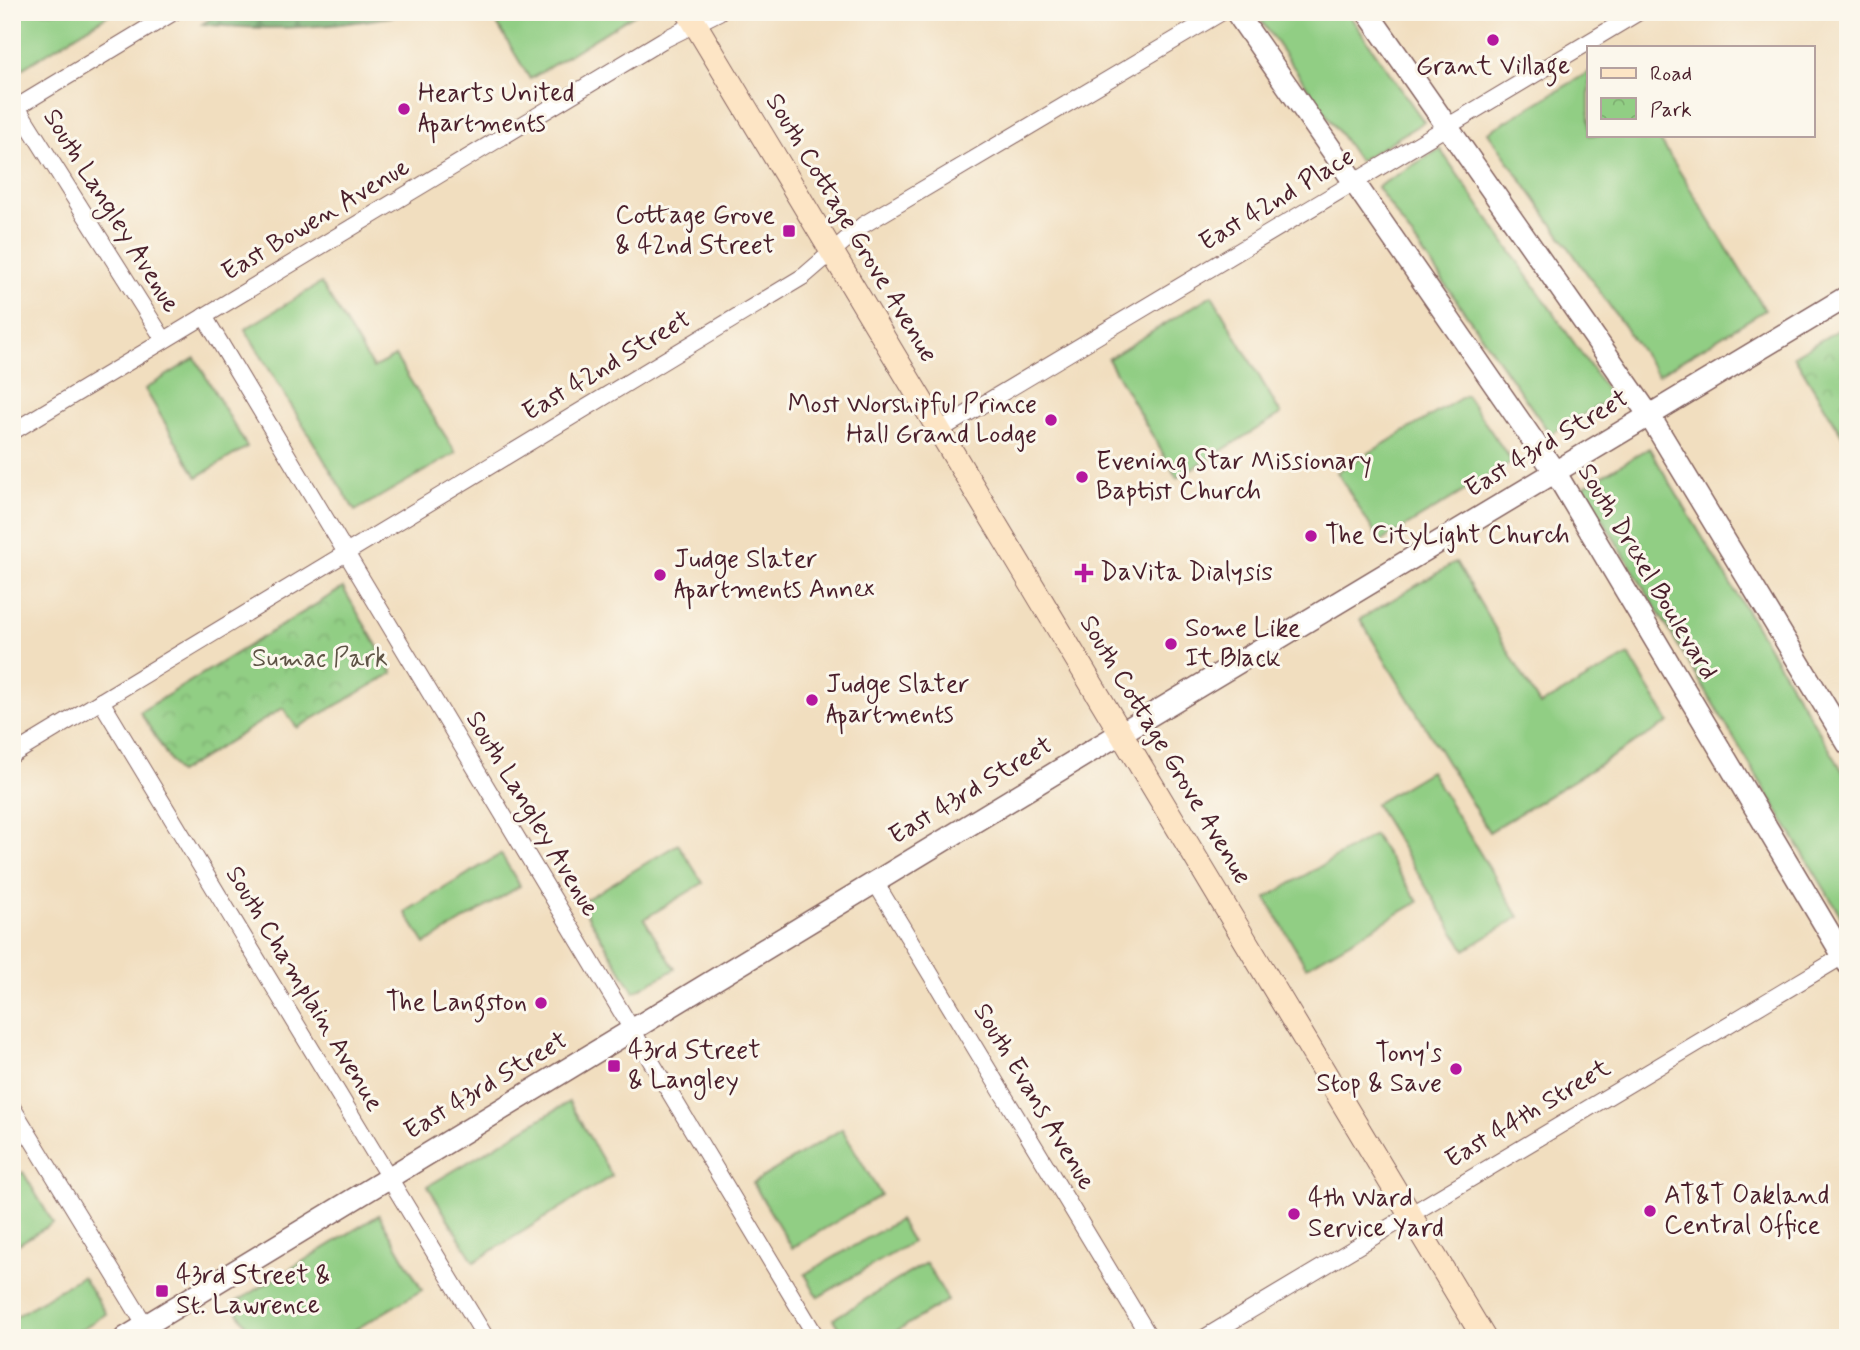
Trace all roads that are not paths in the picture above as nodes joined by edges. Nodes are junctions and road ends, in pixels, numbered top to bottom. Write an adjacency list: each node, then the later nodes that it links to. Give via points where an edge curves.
1 (174, 12): 8 (street)
2 (719, 12): 7 (street, East Bowen Avenue)
3 (1222, 12): 11 (street, East 42nd Street, via 863,225)
4 (1236, 12): 10 (street, South Drexel Boulevard)
5 (1367, 12): 9 (street)
6 (1639, 12): 9 (street, East 42nd Place)
7 (692, 18): 11 (main road, South Cottage Grove Avenue); 13 (street, East Bowen Avenue, via 663,40)
8 (15, 108): 14 (street, South Langley Avenue)
9 (1448, 127): 10 (street, East 42nd Place); 15 (street)
10 (1353, 183): 16 (street, East 42nd Place); 18 (street, South Drexel Boulevard)
11 (833, 251): 16 (main road, South Cottage Grove Avenue); 19 (street, East 42nd Street, via 804,276)
12 (1848, 296): 15 (street, East 43rd Street)
13 (204, 316): 14 (street, East Bowen Avenue); 19 (street, South Langley Avenue)
14 (164, 340): 17 (street, East Bowen Avenue)
15 (1649, 415): 18 (street, East 43rd Street); 22 (street)
16 (940, 430): 21 (main road, South Cottage Grove Avenue)
17 (12, 432)
18 (1555, 472): 21 (street, East 43rd Street); 25 (street, South Drexel Boulevard)
19 (346, 553): 20 (street, East 42nd Street); 26 (street, South Langley Avenue)
20 (102, 701): 23 (street, East 42nd Street); 28 (street, South Champlain Avenue)
21 (1122, 732): 24 (street, East 43rd Street); 29 (main road, South Cottage Grove Avenue)
22 (1848, 744)
23 (12, 755)
24 (875, 882): 26 (street, East 43rd Street); 34 (street, South Evans Avenue)
25 (1845, 960): 29 (street, East 44th Street)
26 (632, 1030): 28 (street, East 43rd Street); 33 (street, South Langley Avenue)
27 (12, 1107): 30 (street)
28 (389, 1177): 30 (street, East 43rd Street); 32 (street, South Champlain Avenue)
29 (1410, 1213): 35 (street, East 44th Street); 36 (main road, South Cottage Grove Avenue)
30 (149, 1331): 31 (street, East 43rd Street)
31 (125, 1338)
32 (486, 1338)
33 (817, 1338)
34 (1150, 1338)
35 (1204, 1338)
36 (1484, 1338)

